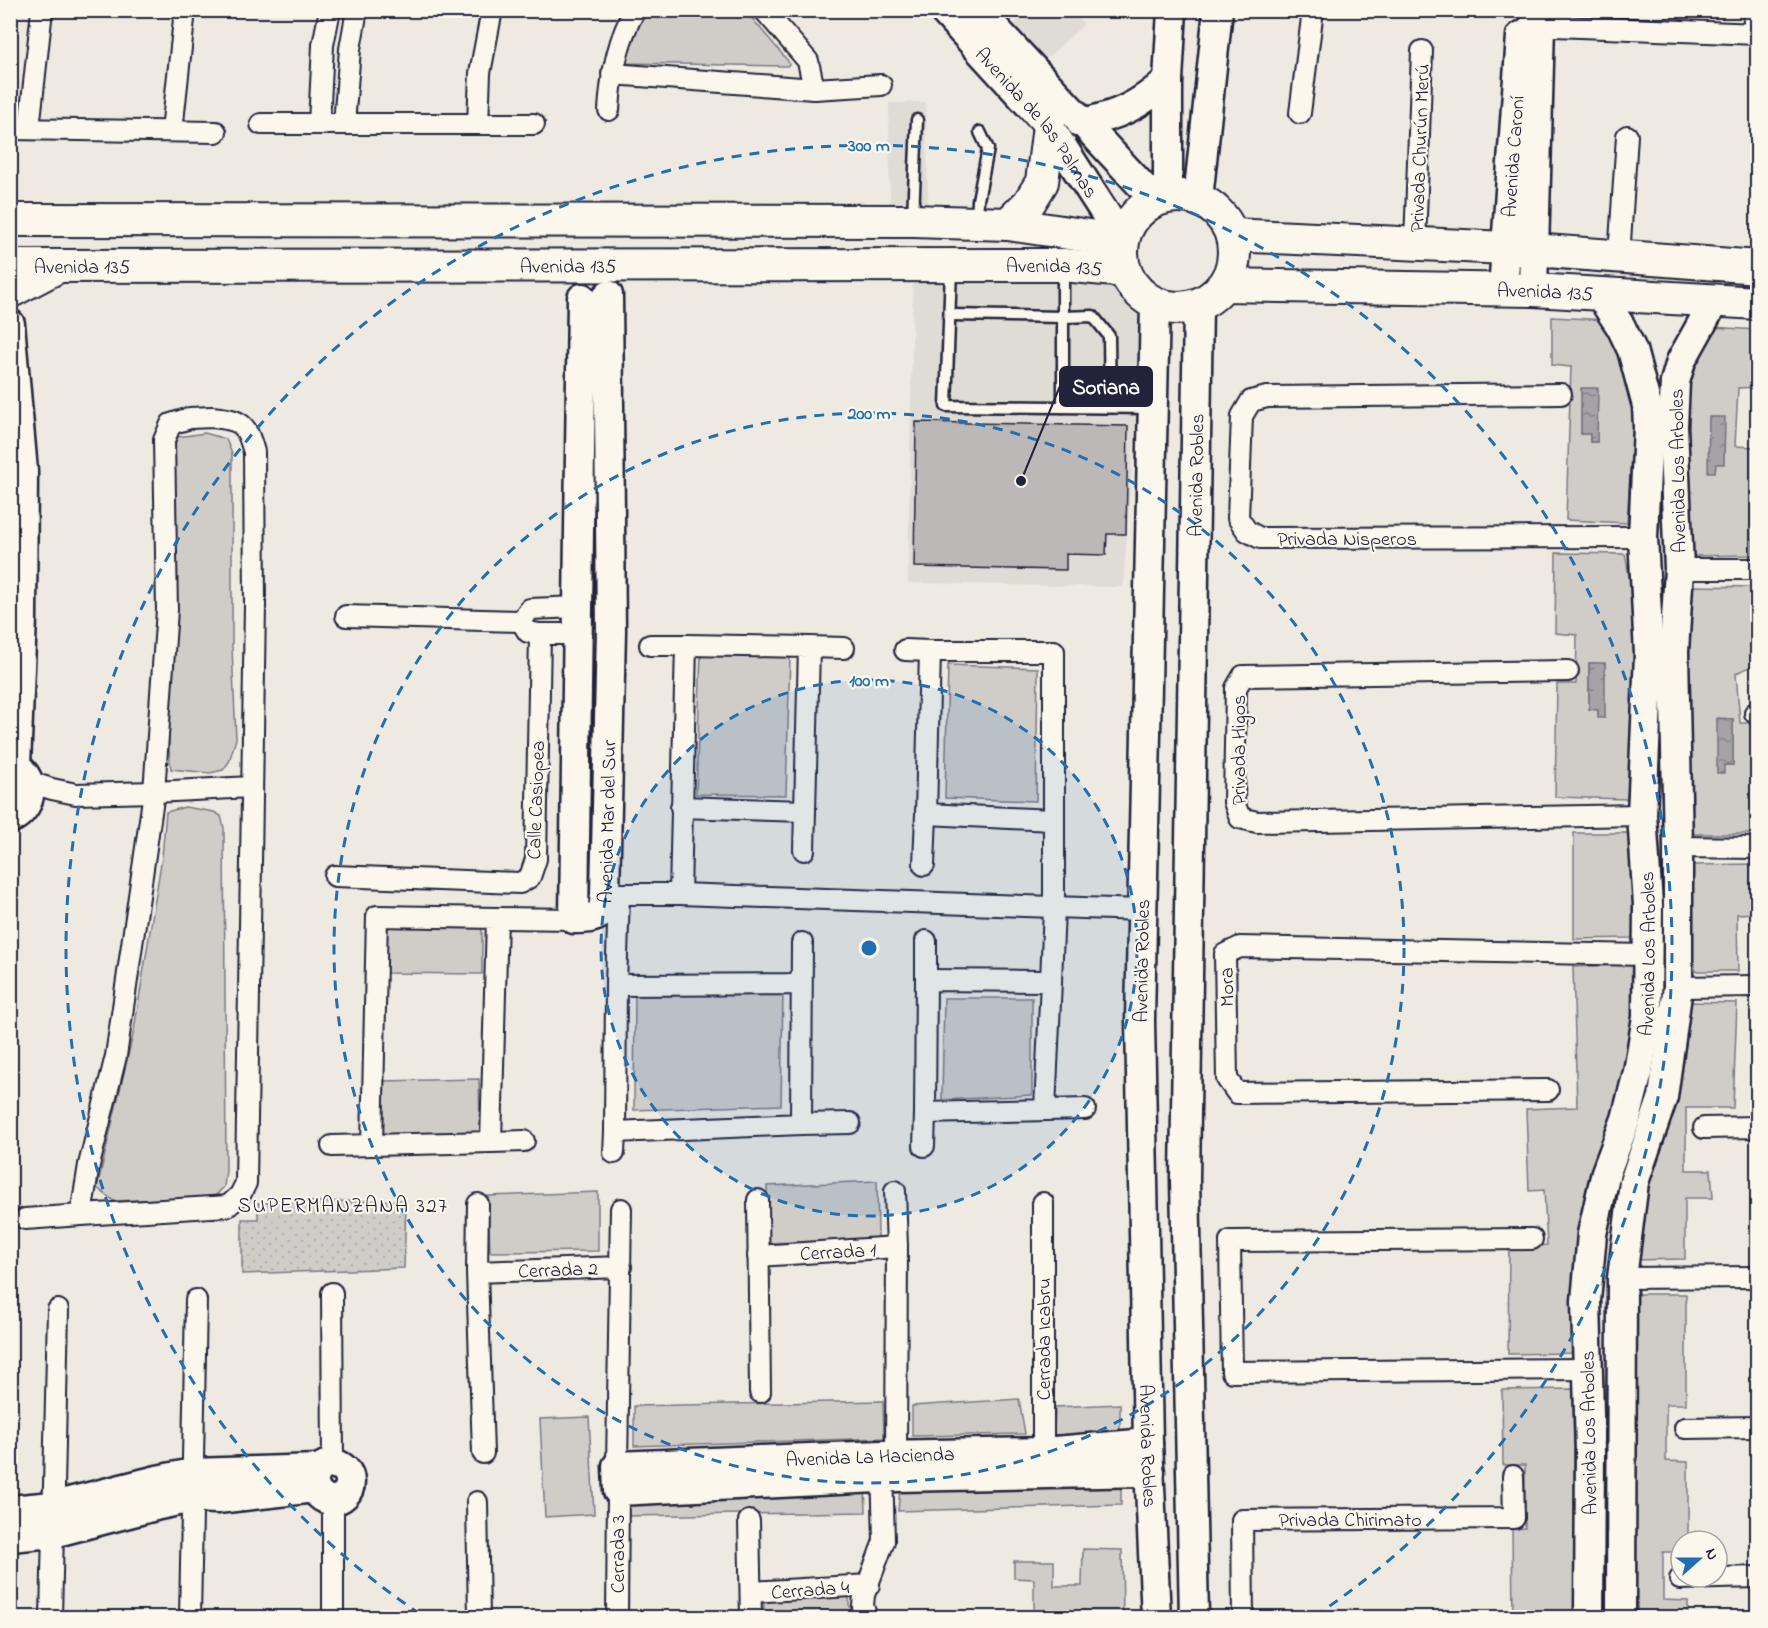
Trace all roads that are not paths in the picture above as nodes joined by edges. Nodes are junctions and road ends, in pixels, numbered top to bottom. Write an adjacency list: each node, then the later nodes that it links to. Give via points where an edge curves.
1 (42, 10): 32 (street)
2 (185, 10): 33 (street)
3 (330, 10): 28 (street, via 323,45)
4 (357, 10): 29 (street)
5 (492, 10): 30 (street, via 480,72)
6 (635, 10): 18 (street)
7 (764, 10): 21 (street, via 808,61)
8 (943, 10): 17 (street, Avenida de las Palmas)
9 (978, 10): 17 (street, Avenida de las Palmas)
10 (1172, 10): 19 (street)
11 (1218, 10): 37 (street)
12 (1313, 10): 24 (street)
13 (1753, 10): 15 (street)
14 (1530, 18): 15 (street); 46 (street, Avenida Caroní)
15 (1756, 34)
16 (1422, 51): 45 (street, Privada Churún Merú)
17 (1015, 71): 23 (street, Avenida de las Palmas)
18 (612, 74): 21 (street); 22 (street)
19 (1168, 80): 26 (street, via 1128,110); 37 (street)
20 (881, 85): 21 (street)
21 (814, 88)
22 (609, 110)
23 (1046, 110): 26 (street, Avenida de las Palmas); 42 (main road, via 1042,182 1029,203); 47 (street, Avenida de las Palmas)
24 (1300, 113)
25 (917, 120): 40 (lane)
26 (1081, 123): 37 (street, Avenida de las Palmas)
27 (261, 124): 28 (street)
28 (319, 124): 29 (street)
29 (344, 124): 30 (street)
30 (478, 124): 31 (street)
31 (534, 124)
32 (20, 129): 33 (street)
33 (172, 131): 34 (street)
34 (216, 132)
35 (980, 132): 41 (lane, via 988,149)
36 (1627, 136): 48 (street)
37 (1174, 198): 43 (main road, via 1208,204 1221,215); 47 (main road, via 1142,208 1132,220)
38 (10, 220): 39 (main road, Avenida 135)
39 (594, 220): 40 (main road, Avenida 135); 54 (main road)
40 (913, 221): 41 (main road, Avenida 135)
41 (977, 224): 42 (main road, Avenida 135); 49 (main road)
42 (1008, 224): 47 (main road, Avenida 135)
43 (1232, 235): 44 (main road, Avenida 135); 55 (main road, via 1234,261)
44 (1301, 238): 45 (main road, Avenida 135); 56 (main road, via 1285,263 1288,279)
45 (1415, 244): 46 (main road, Avenida 135)
46 (1520, 249): 48 (main road, Avenida 135); 57 (street, Avenida Caroní)
47 (1124, 256): 50 (main road, Avenida 135); 62 (main road, via 1137,290)
48 (1619, 257): 53 (main road, Avenida 135)
49 (964, 265): 50 (main road, Avenida 135); 54 (main road, Avenida 135, via 651,265); 65 (lane)
50 (1063, 265): 66 (lane)
51 (10, 266): 52 (main road, Avenida 135)
52 (59, 267): 54 (main road, Avenida 135, via 550,265); 58 (main road)
53 (1758, 267)
54 (595, 282): 76 (street, Avenida Mar del Sur); 77 (street, Avenida Mar del Sur)
55 (1224, 285): 56 (main road, Avenida 135); 64 (main road)
56 (1295, 286): 57 (main road, Avenida 135)
57 (1518, 290): 59 (main road, Avenida 135)
58 (11, 291): 60 (street)
59 (1600, 295): 61 (main road, Avenida 135); 69 (street, Avenida Los Arboles)
60 (10, 299)
61 (1715, 300): 63 (main road, Avenida 135); 69 (street, Avenida Los Arboles)
62 (1155, 303): 64 (main road, via 1176,308); 72 (street, Avenida Robles)
63 (1758, 303)
64 (1198, 305): 187 (street, Avenida Robles, via 1185,1179)
65 (950, 315): 66 (lane); 70 (lane, via 946,406)
66 (1063, 317): 70 (lane); 71 (lane, via 1093,316 1109,336)
67 (10, 324): 89 (street, via 23,471)
68 (1561, 394): 73 (street, Privada Nisperos, via 1267,396 1251,401 1242,416 1238,518 1246,531 1260,538)
69 (1661, 406): 73 (street, Avenida Los Arboles, via 1648,427); 74 (street, Avenida Los Arboles, via 1673,426)
70 (1063, 407): 71 (lane)
71 (1110, 407): 72 (lane)
72 (1154, 408): 109 (street, Avenida Robles)
73 (1643, 537): 87 (street, Avenida Los Arboles)
74 (1679, 569): 75 (street); 87 (street, Avenida Los Arboles)
75 (1758, 570)
76 (611, 595): 77 (street); 104 (street, Avenida Mar del Sur)
77 (578, 612): 79 (street, via 530,609); 80 (street); 111 (street, Avenida Mar del Sur)
78 (346, 616): 79 (street)
79 (521, 621): 80 (street, via 528,632)
80 (540, 634): 103 (street, Calle Casiopea, via 536,859 530,877 520,883)
81 (650, 645): 82 (street)
82 (686, 645): 83 (street); 93 (street)
83 (809, 647): 84 (street); 94 (street)
84 (844, 648)
85 (905, 650): 86 (street)
86 (930, 651): 95 (street); 98 (street, via 1054,651)
87 (1661, 653): 97 (street, Avenida Los Arboles); 99 (street, Avenida Los Arboles)
88 (1568, 671): 97 (street, Privada Higos, via 1244,676 1236,688 1234,802 1240,818 1257,822)
89 (18, 770): 92 (street, via 52,789); 96 (street, via 30,797)
90 (252, 787): 91 (street); 91 (street, via 254,452 248,431 234,419 190,418 171,424 164,440 167,610); 143 (street, via 246,1183 240,1196 228,1206)
91 (154, 792): 92 (street); 143 (street, via 116,1056)
92 (76, 794): 96 (street)
93 (681, 807): 94 (street); 105 (street)
94 (805, 811): 101 (street)
95 (926, 814): 98 (street); 102 (street)
96 (17, 815)
97 (1642, 815): 106 (street, Avenida Los Arboles)
98 (1054, 820): 108 (street)
99 (1678, 848): 100 (street); 107 (street, Avenida Los Arboles)
100 (1758, 848)
101 (804, 849)
102 (924, 865)
103 (335, 876)
104 (612, 894): 105 (street); 111 (street, Avenida Mar del Sur, via 598,916); 118 (street)
105 (680, 894): 108 (street)
106 (1648, 905): 107 (street); 114 (street, Avenida Los Arboles)
107 (1677, 906): 120 (street, Avenida Los Arboles)
108 (1054, 908): 109 (street); 116 (street)
109 (1142, 910): 159 (street, Avenida Robles, via 1140,1020)
110 (497, 918): 111 (street); 131 (street); 132 (street, via 377,916)
111 (574, 919)
112 (926, 941): 115 (street)
113 (802, 943): 117 (street)
114 (1646, 955): 121 (street, Mora, via 1240,947 1225,954 1227,1079 1237,1093); 136 (street, Avenida Los Arboles, via 1647,1017 1638,1072)
115 (926, 980): 116 (street); 124 (street)
116 (1051, 981): 122 (street)
117 (801, 984): 118 (street); 126 (street)
118 (616, 985): 129 (street)
119 (1758, 986): 120 (street)
120 (1678, 987): 137 (street, Avenida Los Arboles, via 1663,1097)
121 (1548, 1090)
122 (1045, 1109): 123 (street); 124 (street)
123 (1085, 1109)
124 (925, 1113): 134 (street)
125 (850, 1123): 126 (street)
126 (801, 1124): 129 (street)
127 (1758, 1127): 128 (street)
128 (1704, 1128)
129 (615, 1132): 135 (street)
130 (524, 1141): 131 (street)
131 (491, 1142): 132 (street)
132 (372, 1145): 133 (street)
133 (332, 1146)
134 (924, 1146)
135 (614, 1153)
136 (1606, 1172): 137 (street); 155 (street, Avenida Los Arboles, via 1592,1234 1586,1301)
137 (1635, 1182): 151 (street, Avenida Los Arboles)
138 (895, 1191): 146 (street)
139 (758, 1200): 147 (street)
140 (1043, 1203): 163 (street, Cerrada Icabru)
141 (478, 1204): 149 (street)
142 (621, 1209): 148 (street)
143 (81, 1215): 144 (street)
144 (25, 1219)
145 (1532, 1239): 155 (street, via 1230,1241 1232,1372)
146 (897, 1247): 147 (street, Cerrada 1); 164 (street, Cerrada 1)
147 (758, 1256): 156 (street)
148 (621, 1267): 149 (street, Cerrada 2); 167 (street, Cerrada 2)
149 (477, 1272): 162 (street)
150 (1758, 1277): 151 (street)
151 (1622, 1278): 161 (street, Avenida Los Arboles)
152 (332, 1293): 168 (street)
153 (196, 1300): 169 (street)
154 (58, 1310): 172 (street)
155 (1587, 1369): 160 (street, Avenida Los Arboles)
156 (760, 1392)
157 (1758, 1427): 158 (street)
158 (1685, 1428)
159 (1148, 1443): 163 (street, Avenida La Hacienda); 165 (street, Avenida Robles)
160 (1590, 1451): 161 (street); 189 (street, Avenida Los Arboles)
161 (1620, 1452): 190 (street, Avenida Los Arboles)
162 (483, 1453)
163 (1043, 1464): 164 (street, Avenida La Hacienda); 165 (street)
164 (889, 1466): 167 (street, Avenida La Hacienda); 177 (street, Cerrada 4, via 884,1541)
165 (1150, 1472): 186 (street, Avenida Robles)
166 (1513, 1476): 188 (street, Privada Chirimato, via 1514,1518 1242,1520)
167 (618, 1479): 183 (street, Cerrada 3)
168 (325, 1480): 169 (street); 181 (street)
169 (192, 1486): 172 (street, via 159,1505); 180 (street)
170 (477, 1502): 182 (street)
171 (10, 1510): 172 (street)
172 (53, 1520): 174 (street); 179 (street)
173 (749, 1521): 178 (street)
174 (10, 1537)
175 (1758, 1577): 176 (street)
176 (1729, 1578)
177 (869, 1585): 178 (street, Cerrada 4); 185 (street, via 863,1606)
178 (751, 1592): 184 (street, Cerrada 4)
179 (51, 1617)
180 (190, 1617)
181 (333, 1617)
182 (479, 1617)
183 (617, 1617)
184 (751, 1617)
185 (867, 1617)
186 (1156, 1617)
187 (1194, 1617)
188 (1243, 1617)
189 (1589, 1617)
190 (1621, 1617)

